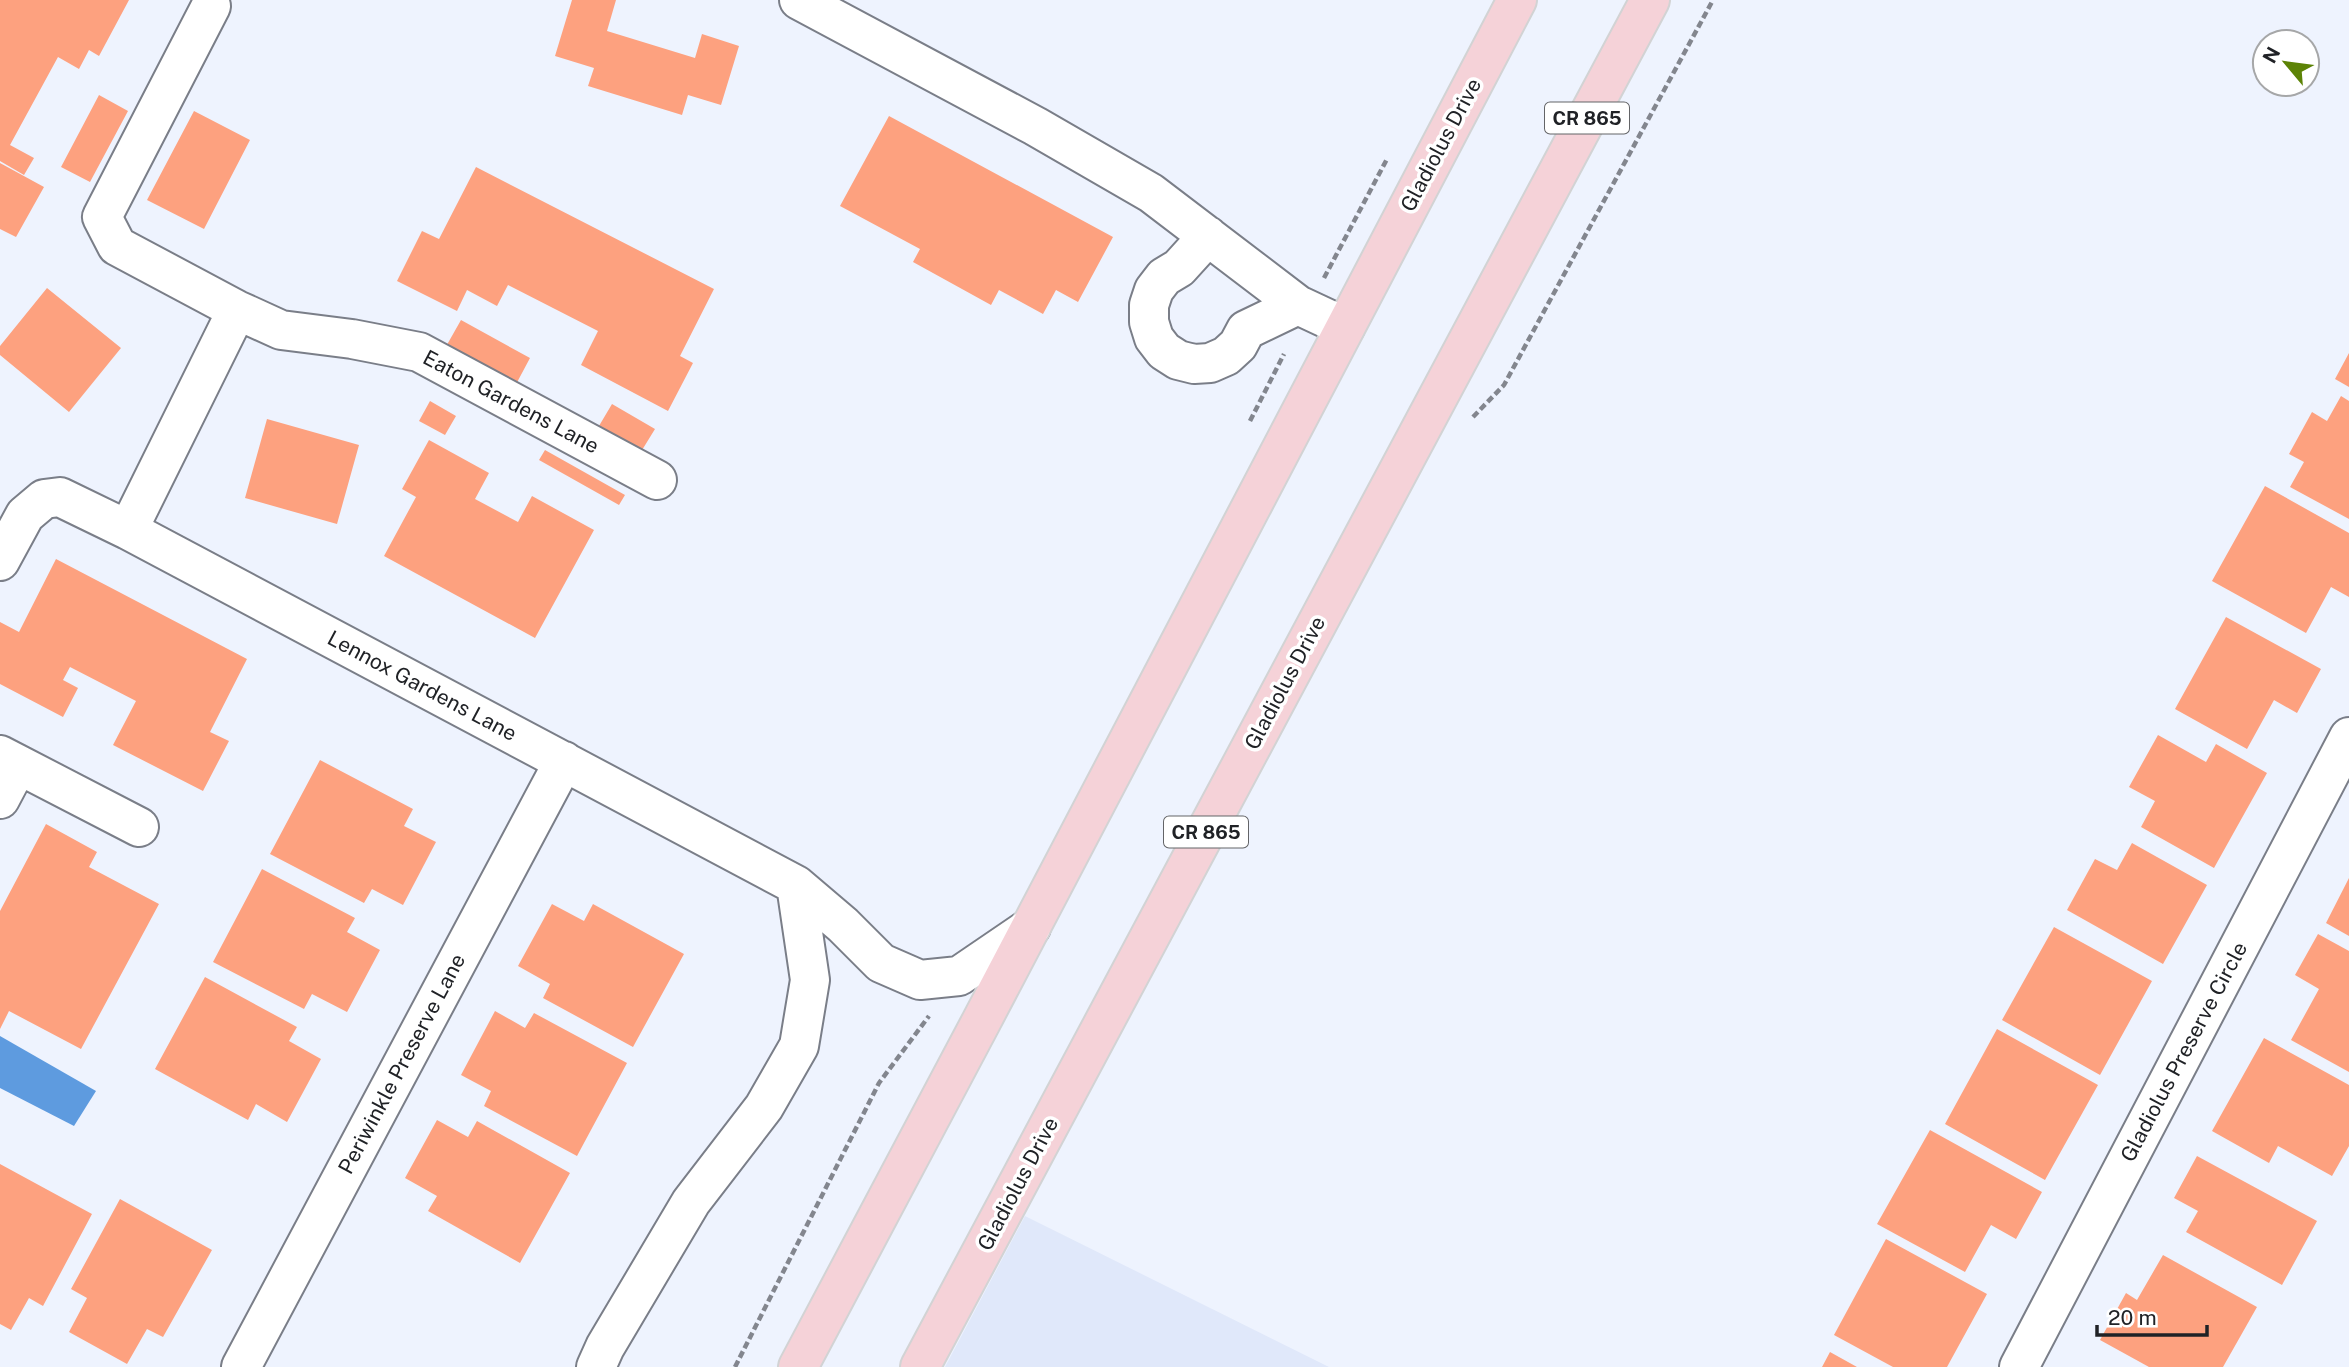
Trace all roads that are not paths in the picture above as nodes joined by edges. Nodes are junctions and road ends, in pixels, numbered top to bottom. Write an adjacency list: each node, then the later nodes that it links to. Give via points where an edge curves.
1 (799, 0): 5 (street, via 1035,126 1151,193)
2 (1517, 0): 8 (main road, Gladiolus Drive)
3 (1650, 0): 22 (main road, Gladiolus Drive / CR 865)
4 (211, 6): 7 (street, Eaton Gardens Lane, via 102,217 117,246)
5 (1208, 236): 6 (street); 6 (street, via 1154,290 1149,322 1164,351 1178,360 1210,363 1238,345 1246,330)
6 (1303, 307): 8 (street)
7 (237, 310): 9 (street, Eaton Gardens Lane, via 281,330 419,352); 10 (street)
8 (1345, 327): 18 (main road, Gladiolus Drive)
9 (657, 480)
10 (128, 530): 11 (street, Lennox Gardens Lane, via 61,497 44,499 25,515); 14 (street, Lennox Gardens Lane)
11 (0, 561)
12 (2349, 737): 23 (street, Gladiolus Preserve Circle)
13 (9, 760): 15 (street); 16 (street)
14 (564, 761): 17 (street, Lennox Gardens Lane); 19 (street, Periwinkle Preserve Lane)
15 (0, 799)
16 (139, 827)
17 (796, 886): 18 (street, Lennox Gardens Lane, via 881,963 920,980 959,976); 20 (street, via 810,981 799,1046 764,1107 691,1202)
18 (1031, 927): 21 (main road, Gladiolus Drive)
19 (241, 1367)
20 (596, 1367)
21 (798, 1367)
22 (920, 1367)
23 (2019, 1367)

